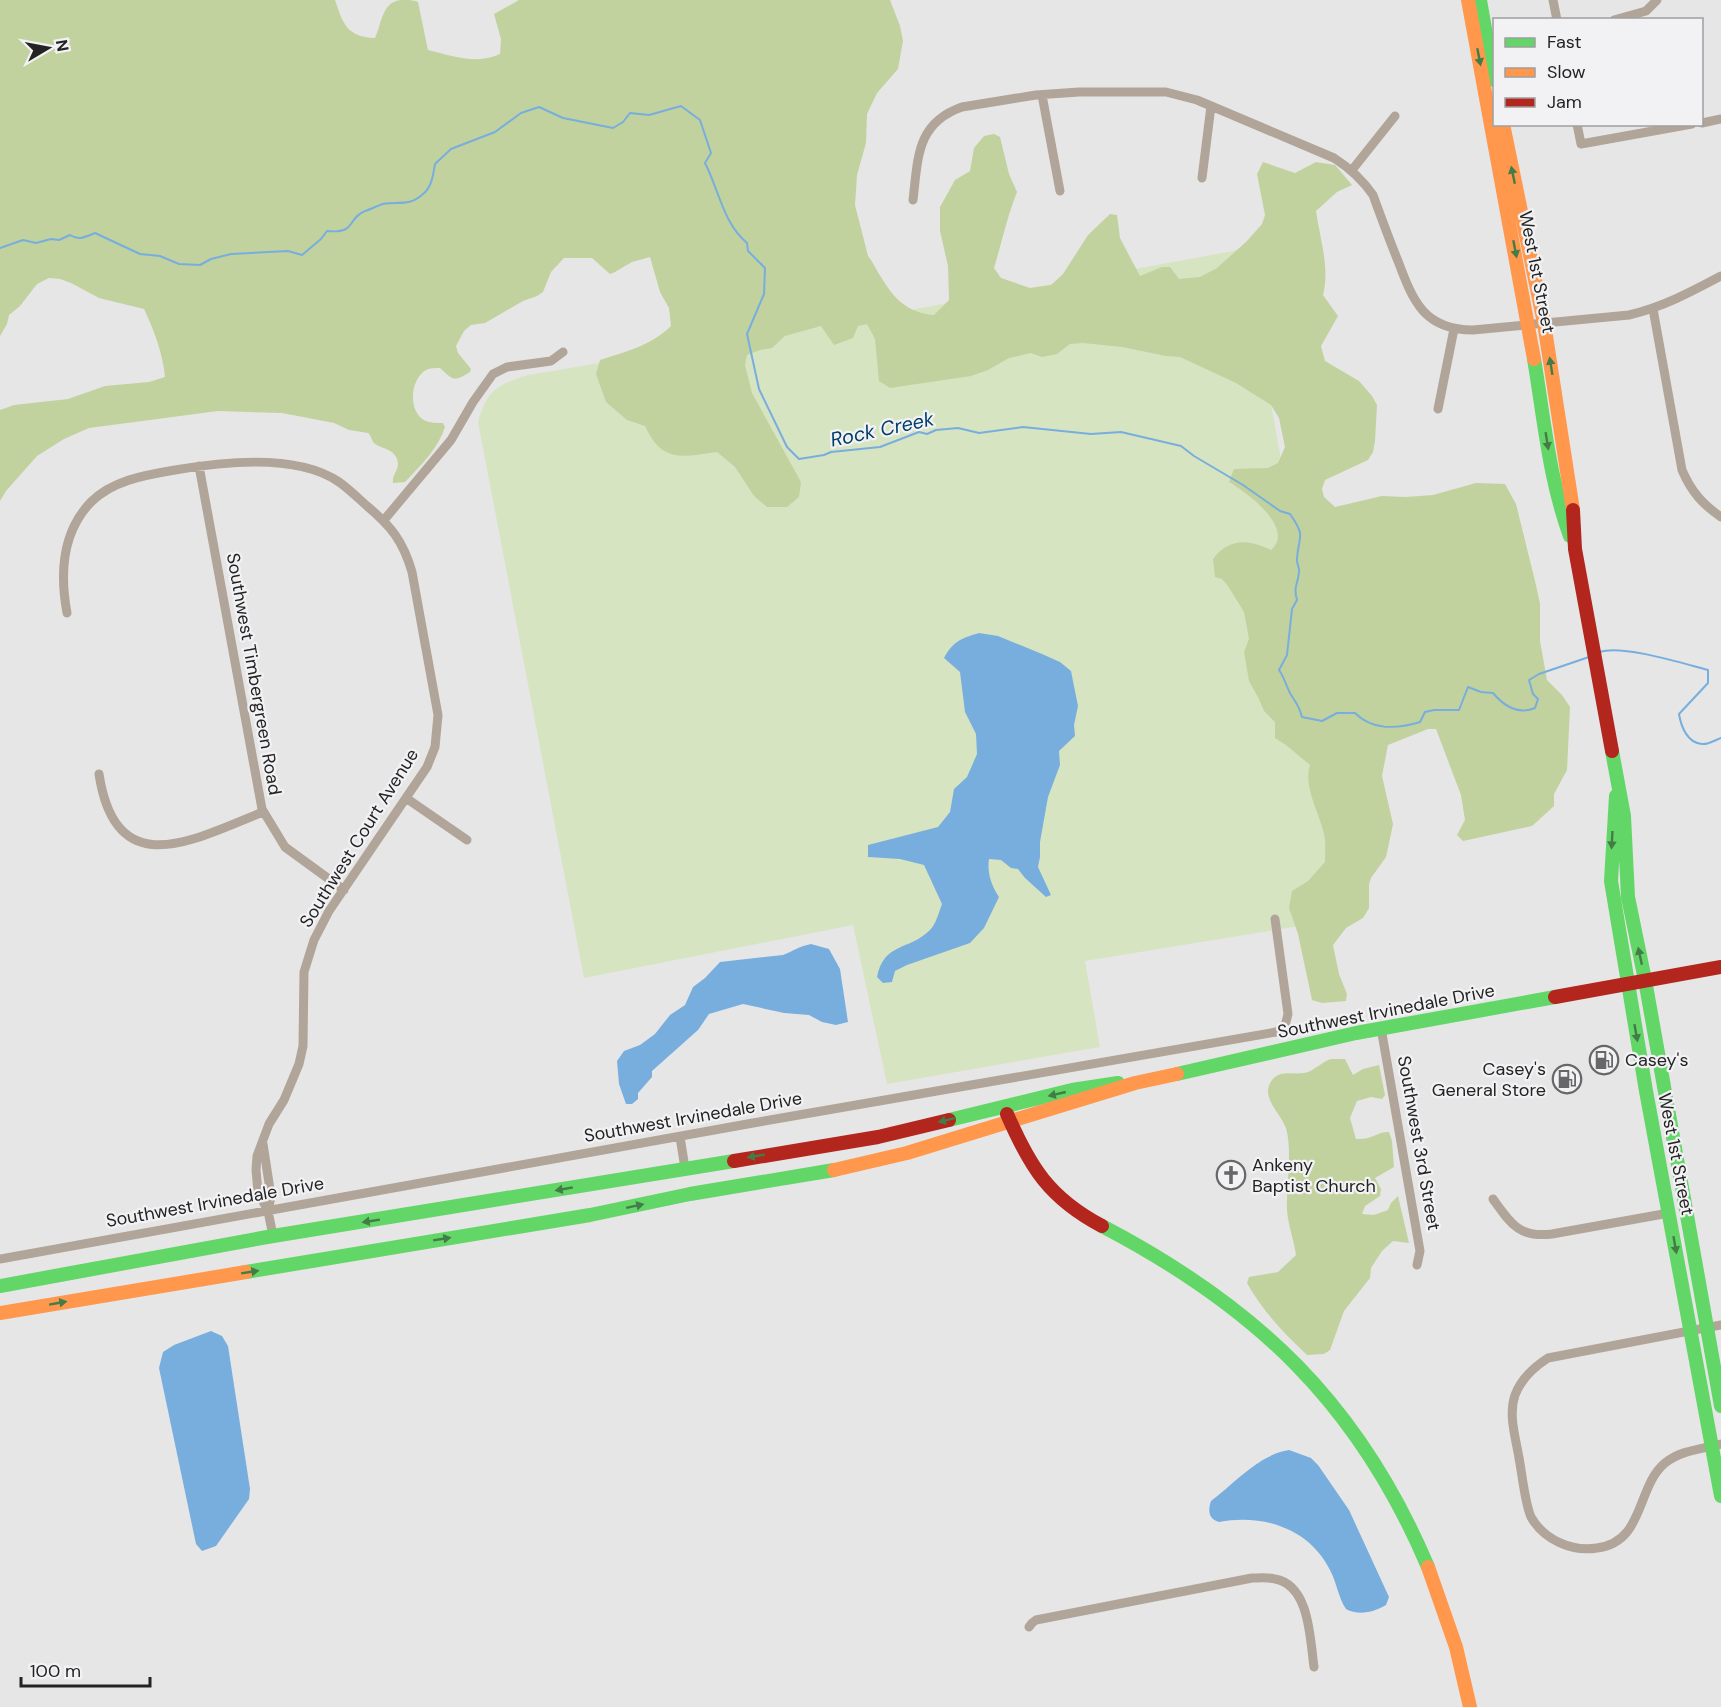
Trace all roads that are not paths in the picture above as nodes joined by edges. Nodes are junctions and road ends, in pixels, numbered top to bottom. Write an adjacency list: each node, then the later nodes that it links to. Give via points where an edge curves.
1 (1468, 0): 11 (main road, West 1st Street, one-way to 11)
2 (1480, 0): 7 (main road)
3 (1553, 0): 5 (street)
4 (1657, 0): 6 (street, via 1646,11)
5 (1557, 18)
6 (1623, 18)
7 (1493, 74)
8 (1042, 95): 9 (street, via 1166,92); 20 (street); 21 (street, via 962,107 936,120 920,148)
9 (1211, 106): 18 (street, via 1334,158); 19 (street)
10 (1395, 116): 18 (street)
11 (1493, 119)
12 (1721, 119): 13 (street)
13 (1703, 123)
14 (1495, 126): 24 (main road, West 1st Street, one-way to 24)
15 (1503, 126): 24 (main road, West 1st Street, one-way to 15)
16 (1577, 126): 17 (street, via 1581,144)
17 (1681, 126)
18 (1352, 170): 25 (street, via 1373,195 1416,304 1437,322)
19 (1202, 178)
20 (1059, 191)
21 (913, 200)
22 (1721, 276): 23 (street)
23 (1653, 309): 24 (street, via 1629,315); 29 (street, via 1682,470 1697,497)
24 (1536, 323): 25 (street); 33 (main road, West 1st Street, via 1573,510 1575,549)
25 (1454, 329): 27 (street)
26 (562, 352): 30 (street, via 551,361 507,367 494,374 472,402 451,440)
27 (1438, 409)
28 (199, 466): 30 (street, Southwest Court Avenue, via 257,462 307,469 338,481); 31 (street, Southwest Court Avenue, via 129,480 91,502 71,533 66,551 63,591); 35 (street, Southwest Timbergreen Road)
29 (1721, 517)
30 (384, 520): 34 (street, Southwest Court Avenue, via 402,544 412,572 438,715 428,767)
31 (67, 613)
32 (99, 774): 35 (street, via 105,805 113,821 126,835 153,846 182,843)
33 (1617, 782): 40 (main road, West 1st Street, one-way to 33, via 1628,897 1626,832); 41 (main road, West 1st Street, one-way to 41, via 1611,881)
34 (406, 798): 36 (street); 37 (street, Southwest Court Avenue)
35 (263, 812): 37 (street, Southwest Timbergreen Road, via 285,847)
36 (467, 840)
37 (344, 890): 49 (street, Southwest Court Avenue, via 321,925 308,956 299,1064 263,1141 271,1196)
38 (1275, 919): 46 (street, Southwest Irvinedale Drive, via 1288,1014 1284,1026 1276,1032)
39 (1721, 967): 40 (main road, Southwest Irvinedale Drive)
40 (1645, 980): 41 (main road, Southwest Irvinedale Drive); 57 (main road, West 1st Street)
41 (1627, 983): 42 (main road, Southwest Irvinedale Drive); 50 (main road, West 1st Street, one-way to 50)
42 (1381, 1028): 43 (main road, Southwest Irvinedale Drive); 53 (street, Southwest 3rd Street, via 1420,1251)
43 (1135, 1083): 44 (main road, Southwest Irvinedale Drive, one-way to 44, via 1108,1084); 45 (main road, Southwest Irvinedale Drive)
44 (1004, 1106): 45 (main road); 47 (main road, Southwest Irvinedale Drive, one-way to 47, via 878,1137)
45 (1010, 1121): 55 (main road, Southwest Irvinedale Drive, one-way to 45, via 590,1215 828,1171 907,1153); 64 (main road, via 1039,1176 1066,1204 1195,1280 1249,1319 1298,1364 1347,1422 1404,1513 1433,1575 1454,1636)
46 (680, 1137): 47 (street); 49 (street, Southwest Irvinedale Drive)
47 (685, 1168): 51 (main road, Southwest Irvinedale Drive, one-way to 51)
48 (1493, 1199): 50 (street, via 1518,1230 1533,1234)
49 (268, 1211): 51 (street, Southwest Court Avenue); 52 (street, Southwest Irvinedale Drive)
50 (1670, 1213): 58 (main road, West 1st Street, one-way to 58)
51 (273, 1236): 54 (main road, Southwest Irvinedale Drive)
52 (0, 1259)
53 (1417, 1265)
54 (0, 1286)
55 (0, 1313)
56 (1721, 1325): 57 (street)
57 (1706, 1327): 58 (street); 59 (main road, West 1st Street)
58 (1690, 1330): 60 (main road, West 1st Street); 60 (street, via 1548,1358 1533,1368 1515,1396 1513,1412 1530,1515 1540,1530 1569,1547 1601,1548 1631,1527 1646,1488 1662,1465 1678,1455)
59 (1721, 1406)
60 (1716, 1445): 61 (main road, West 1st Street)
61 (1721, 1496)
62 (1029, 1628): 63 (street, via 1036,1620 1240,1580 1277,1579 1292,1586 1304,1604)
63 (1314, 1667)
64 (1470, 1707)

